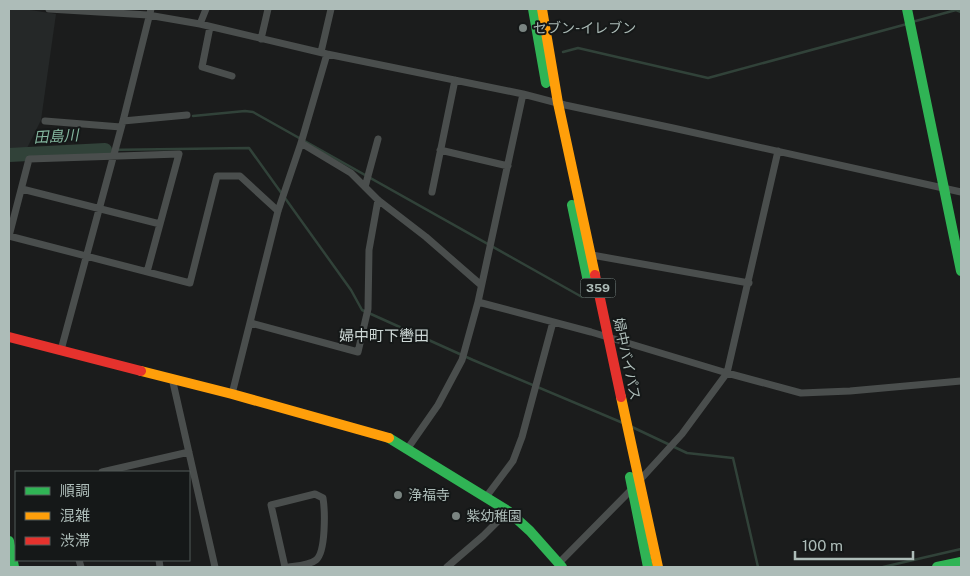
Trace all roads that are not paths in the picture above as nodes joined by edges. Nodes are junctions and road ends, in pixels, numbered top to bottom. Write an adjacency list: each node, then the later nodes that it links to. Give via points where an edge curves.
1 (49, 9): 8 (street)
2 (206, 9): 9 (street)
3 (268, 9): 11 (street)
4 (331, 9): 12 (street)
5 (533, 9): 16 (main road, 婦中バイパス / 359)
6 (542, 9): 16 (main road, 婦中バイパス / 359)
7 (907, 9): 27 (main road)
8 (150, 12): 9 (street); 19 (street)
9 (200, 24): 10 (street)
10 (210, 27): 11 (street); 13 (street, via 202,67)
11 (261, 39): 12 (street)
12 (324, 53): 14 (street); 21 (street)
13 (232, 76)
14 (455, 80): 15 (street); 22 (street)
15 (524, 94): 16 (street); 25 (street)
16 (553, 102): 23 (street); 35 (main road, 婦中バイパス / 359); 44 (main road, 婦中バイパス / 359)
17 (187, 115): 19 (street)
18 (45, 121): 19 (street)
19 (122, 124): 24 (street)
20 (378, 139): 26 (street)
21 (301, 143): 26 (street, via 351,173); 33 (street)
22 (440, 150): 25 (street); 29 (street)
23 (778, 151): 27 (street); 39 (street)
24 (112, 156): 28 (street, via 28,159); 32 (street); 34 (street, via 179,154)
25 (508, 166): 40 (street)
26 (365, 187): 31 (street)
27 (944, 187): 30 (street); 38 (main road)
28 (22, 188): 32 (street); 36 (street, via 9,236)
29 (432, 192)
30 (961, 192)
31 (378, 200): 40 (street); 43 (street, via 369,250 368,309 358,352)
32 (99, 209): 34 (street); 36 (street)
33 (278, 211): 37 (street, via 240,176 217,176 190,283); 43 (street)
34 (160, 224): 37 (street)
35 (592, 255): 39 (street); 44 (main road, 婦中バイパス / 359)
36 (86, 256): 37 (street); 46 (street)
37 (147, 272)
38 (961, 272)
39 (749, 283): 47 (street)
40 (482, 285): 41 (street)
41 (478, 302): 42 (street); 51 (street, via 462,360 438,405)
42 (553, 322): 44 (street); 58 (street, via 513,461)
43 (251, 323): 50 (street)
44 (604, 336): 47 (street); 54 (main road, 婦中バイパス / 359); 55 (main road, 婦中バイパス / 359)
45 (9, 337): 46 (main road)
46 (61, 350): 48 (main road)
47 (727, 373): 49 (street, via 801,393); 54 (street, via 682,434)
48 (172, 378): 50 (main road); 52 (street)
49 (961, 382)
50 (232, 394): 51 (main road, via 388,436)
51 (408, 448): 58 (main road)
52 (189, 452): 53 (street); 56 (street)
53 (106, 471)
54 (639, 481): 69 (main road, 婦中バイパス / 359)
55 (632, 489): 62 (street); 68 (main road, 婦中バイパス / 359)
56 (198, 492): 57 (street); 65 (street)
57 (190, 494)
58 (486, 496): 59 (main road)
59 (508, 510): 62 (main road); 67 (street)
60 (9, 542): 64 (main road)
61 (961, 562): 70 (main road)
62 (560, 565)
63 (303, 566): 66 (street); 66 (street, via 320,556 326,517 323,498 315,494 271,505)
64 (14, 567)
65 (215, 567)
66 (287, 567)
67 (447, 567)
68 (648, 567)
69 (658, 567)
70 (937, 567)

